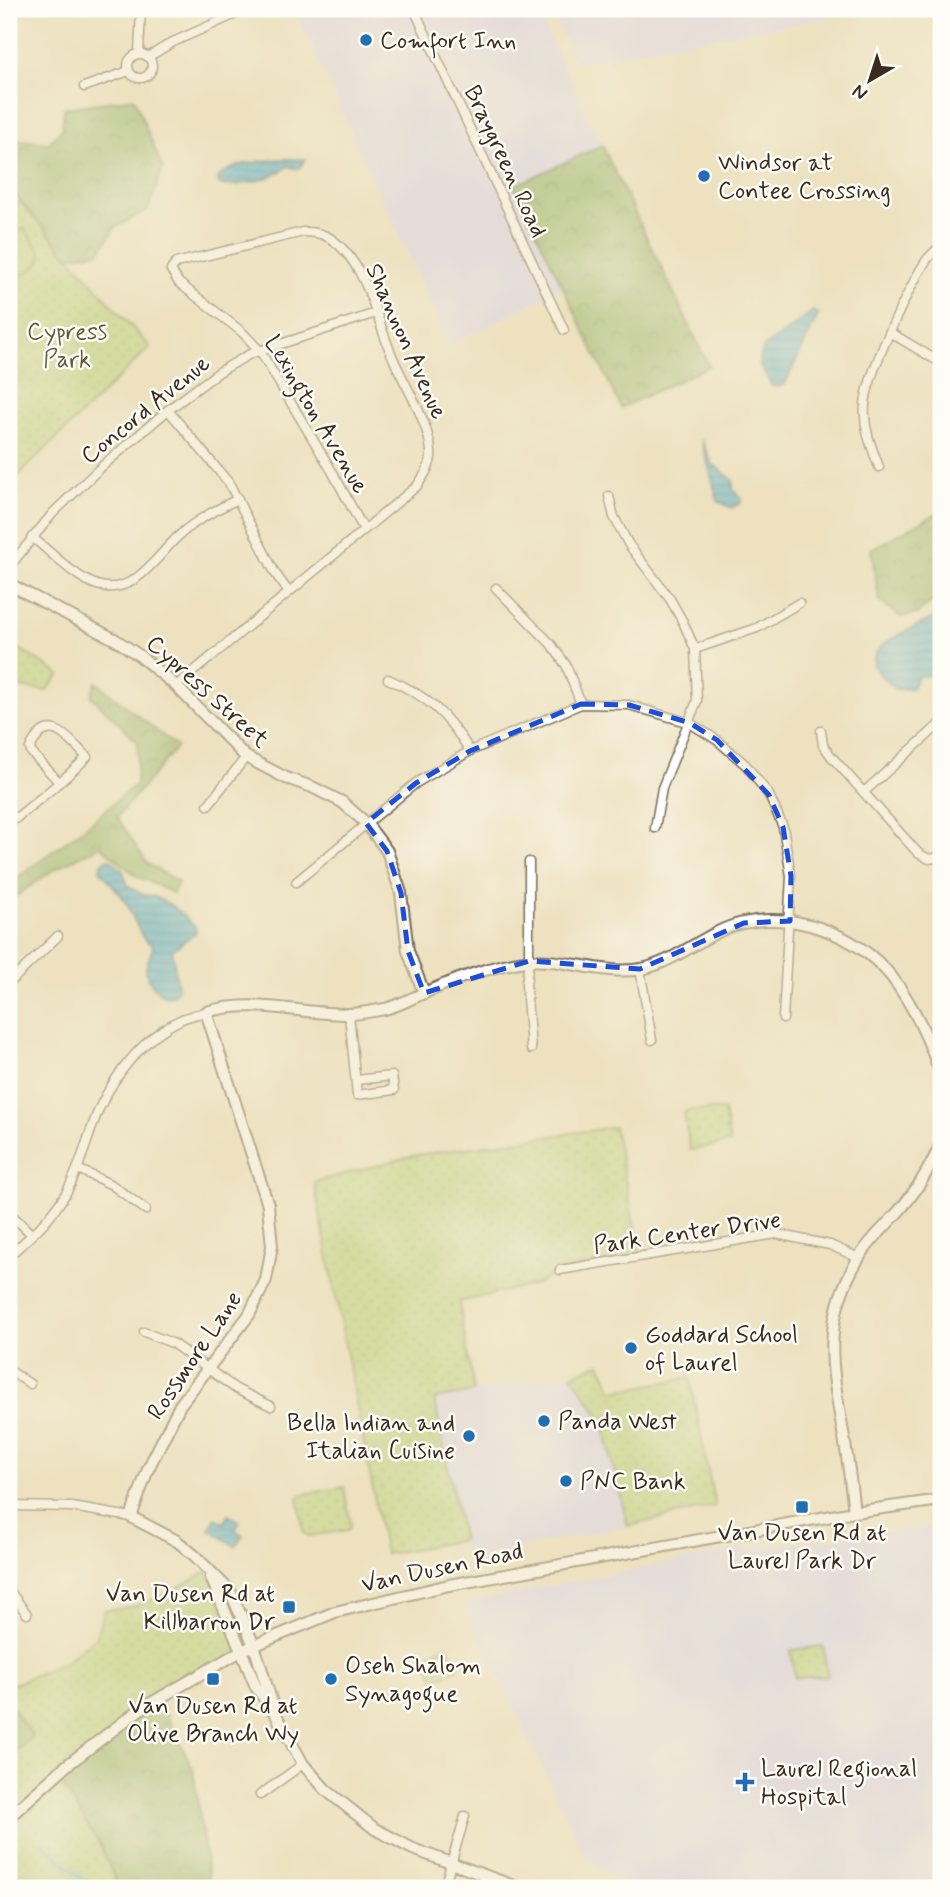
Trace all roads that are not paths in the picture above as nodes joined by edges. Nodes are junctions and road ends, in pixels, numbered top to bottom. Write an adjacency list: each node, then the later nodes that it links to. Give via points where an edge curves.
1 (141, 9): 6 (street)
2 (247, 9): 6 (street)
3 (414, 9): 12 (street, Braygreen Road)
4 (936, 9): 5 (street)
5 (941, 18)
6 (144, 55): 7 (street, via 131,58); 7 (street, via 151,70 136,77)
7 (129, 71): 8 (street)
8 (84, 87)
9 (941, 246): 13 (street, via 915,279)
10 (171, 270): 11 (street, Shannon Avenue, via 176,263 211,253 317,232 348,254); 14 (street, Lexington Avenue, via 179,283)
11 (376, 313): 14 (street, Concord Avenue); 20 (street, Shannon Avenue, via 432,455 417,486)
12 (564, 330)
13 (891, 333): 15 (street); 17 (street, via 865,401 867,436)
14 (260, 351): 16 (street, Concord Avenue, via 219,372); 20 (street, Lexington Avenue)
15 (941, 363)
16 (168, 410): 19 (street, via 225,476); 21 (street, Concord Avenue, via 78,488)
17 (879, 467)
18 (609, 495): 27 (street, via 614,517 629,545 670,599)
19 (238, 499): 21 (street, via 184,530 132,583 121,586 89,582); 25 (street)
20 (363, 528): 25 (street, Shannon Avenue)
21 (33, 537): 22 (street, Concord Avenue)
22 (9, 566)
23 (9, 584): 29 (street, Cypress Street, via 116,640)
24 (496, 588): 30 (street, via 551,644 566,665)
25 (288, 591): 29 (street, Shannon Avenue)
26 (799, 603): 27 (street, via 757,628)
27 (695, 649): 31 (street, via 697,701)
28 (388, 679): 34 (street, via 437,707)
29 (176, 686): 35 (street, Cypress Street)
30 (581, 704): 31 (street, via 629,705); 34 (street)
31 (690, 723): 41 (street, via 662,788); 45 (street, via 746,765 769,795 783,827 791,876)
32 (941, 723): 37 (street)
33 (821, 731): 37 (street, via 824,746)
34 (470, 751): 39 (street, via 416,783)
35 (246, 757): 38 (street); 39 (street, Cypress Street, via 342,802)
36 (59, 782): 36 (street, via 31,752 32,744 48,729 57,730 87,757); 40 (street)
37 (864, 792): 42 (street, via 918,853 929,859)
38 (208, 805)
39 (366, 823): 44 (street); 50 (street, Cypress Street, via 387,851 401,892 408,951)
40 (9, 824)
41 (655, 828)
42 (941, 857)
43 (529, 862): 47 (street)
44 (296, 882)
45 (790, 921): 48 (street, via 744,923 712,933 685,951); 53 (street); 56 (street, via 830,931 867,953 891,977)
46 (58, 936): 49 (street)
47 (529, 961): 48 (street); 50 (street, via 462,977); 55 (street)
48 (640, 969): 54 (street)
49 (9, 983)
50 (424, 993): 52 (street, via 389,1008)
51 (206, 1012): 52 (street, via 229,1005); 59 (street, via 158,1034 125,1067 99,1109); 67 (street, Rossmore Lane, via 268,1205 272,1246 266,1280 249,1315)
52 (349, 1014): 57 (street)
53 (783, 1019)
54 (652, 1040)
55 (531, 1049)
56 (941, 1075)
57 (356, 1080): 57 (street, via 357,1095 394,1090 392,1076)
58 (941, 1144): 64 (street, via 915,1191)
59 (78, 1169): 60 (street, via 112,1185); 62 (street, via 52,1216)
60 (146, 1210)
61 (9, 1212): 62 (street)
62 (32, 1235): 63 (street)
63 (9, 1256)
64 (859, 1258): 65 (street, Park Center Drive, via 830,1245 776,1234); 73 (street, via 840,1296 831,1342)
65 (560, 1270)
66 (144, 1332): 67 (street, via 172,1343)
67 (209, 1369): 70 (street); 74 (street, Rossmore Lane, via 180,1405 148,1469)
68 (9, 1370): 69 (street)
69 (30, 1384)
70 (271, 1406)
71 (941, 1500): 73 (street, Van Dusen Road)
72 (9, 1506): 74 (street, via 72,1507)
73 (854, 1512): 78 (street, Van Dusen Road, via 404,1594 335,1612)
74 (131, 1517): 75 (street, via 177,1541)
75 (208, 1571): 78 (street, via 230,1591); 79 (street)
76 (9, 1590): 77 (street)
77 (27, 1614)
78 (254, 1645): 79 (street, Van Dusen Road); 80 (street)
79 (241, 1651): 80 (street, via 256,1687); 84 (street, Van Dusen Road, via 139,1710)
80 (275, 1713): 81 (street)
81 (303, 1764): 82 (street); 85 (street, via 326,1790 375,1829)
82 (260, 1795)
83 (465, 1816): 85 (street)
84 (9, 1817)
85 (450, 1863): 86 (street); 87 (street)
86 (444, 1888)
87 (519, 1888)

